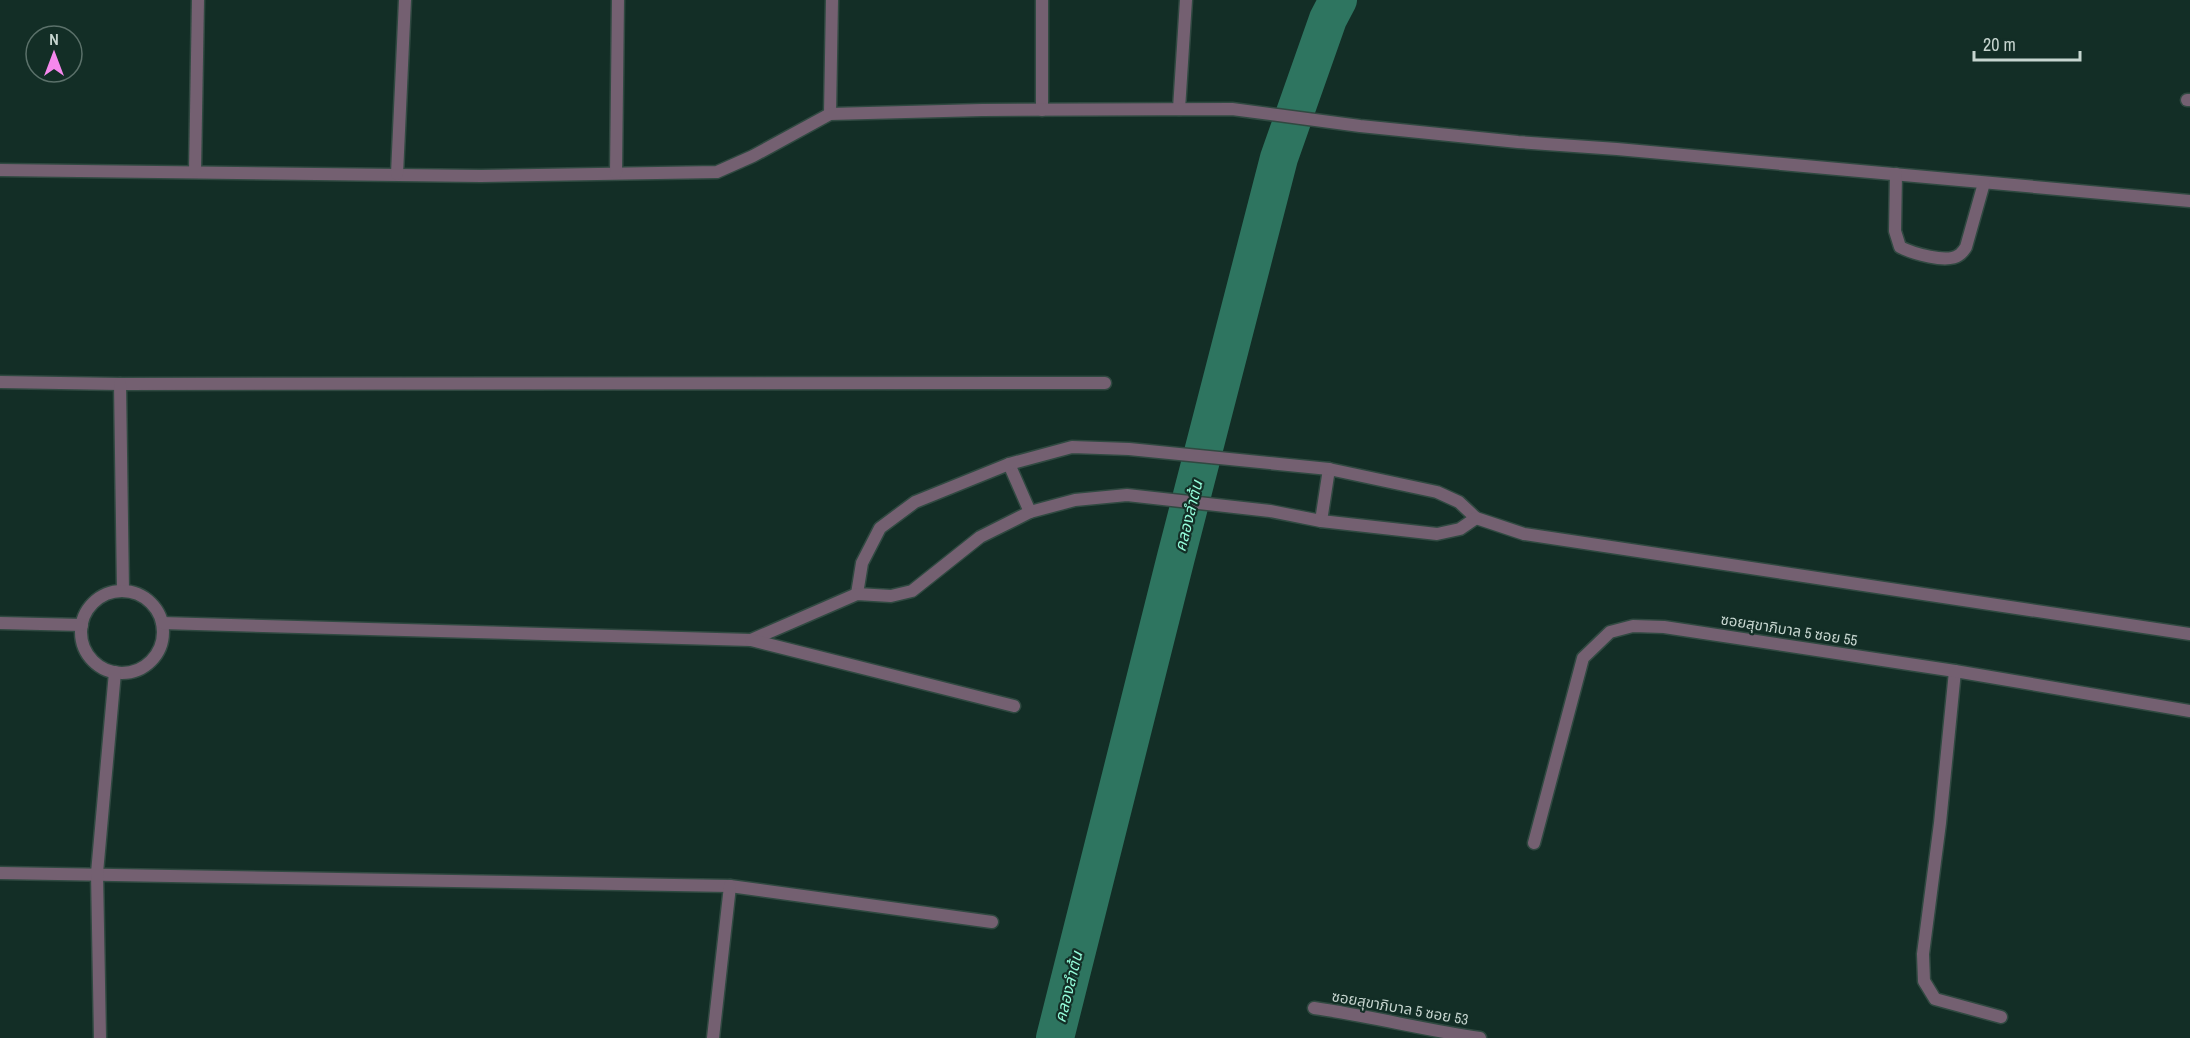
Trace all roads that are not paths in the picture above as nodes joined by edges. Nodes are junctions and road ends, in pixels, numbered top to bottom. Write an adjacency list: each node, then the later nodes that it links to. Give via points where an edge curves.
1 (198, 0): 11 (street)
2 (405, 0): 13 (street)
3 (618, 0): 12 (street)
4 (832, 0): 9 (street)
5 (1042, 0): 8 (street)
6 (1186, 0): 7 (street)
7 (1179, 109): 8 (street); 14 (street, via 1232,109 1518,142)
8 (1042, 110): 9 (street)
9 (830, 114): 12 (street, via 717,172)
10 (0, 170): 11 (street)
11 (195, 171): 13 (street)
12 (616, 173): 13 (street)
13 (397, 174)
14 (1896, 174): 15 (street); 15 (street, via 1894,231 1900,247 1916,254 1953,258 1966,247)
15 (1984, 183): 16 (street)
16 (2190, 201)
17 (0, 382): 19 (street)
18 (1105, 383): 19 (street)
19 (120, 384): 25 (street)
20 (1010, 464): 21 (street, via 1071,447); 22 (street); 26 (street, via 915,502 880,528 862,563)
21 (1329, 469): 23 (street, via 1437,492 1459,502); 24 (street)
22 (1030, 512): 24 (street, via 1075,500 1127,495 1270,511); 26 (street, via 980,537 912,591 891,596)
23 (1476, 518): 24 (street, via 1460,530 1437,534); 30 (street, via 1524,534)
24 (1321, 521)
25 (123, 591): 28 (street, via 148,600); 29 (street, via 96,600)
26 (857, 594): 31 (street)
27 (0, 623): 29 (street)
28 (162, 623): 31 (street); 33 (street, via 163,639 157,654 131,672)
29 (82, 625): 33 (street, via 82,641 88,655)
30 (2190, 634)
31 (751, 640): 34 (street)
32 (1955, 671): 35 (street, ซอยสุขาภิบาล 5 ซอย 55); 36 (street, ซอยสุขาภิบาล 5 ซอย 55, via 1664,627 1633,626 1610,632 1583,658); 42 (street, via 1923,954 1924,981 1935,999)
33 (115, 672): 38 (street)
34 (1014, 706)
35 (2190, 711)
36 (1534, 843)
37 (0, 873): 38 (street)
38 (98, 873): 39 (street); 43 (street)
39 (730, 886): 40 (street); 44 (street)
40 (992, 922)
41 (1314, 1008): 45 (street, ซอยสุขาภิบาล 5 ซอย 53)
42 (2001, 1017)
43 (100, 1038)
44 (713, 1038)
45 (1480, 1038)

